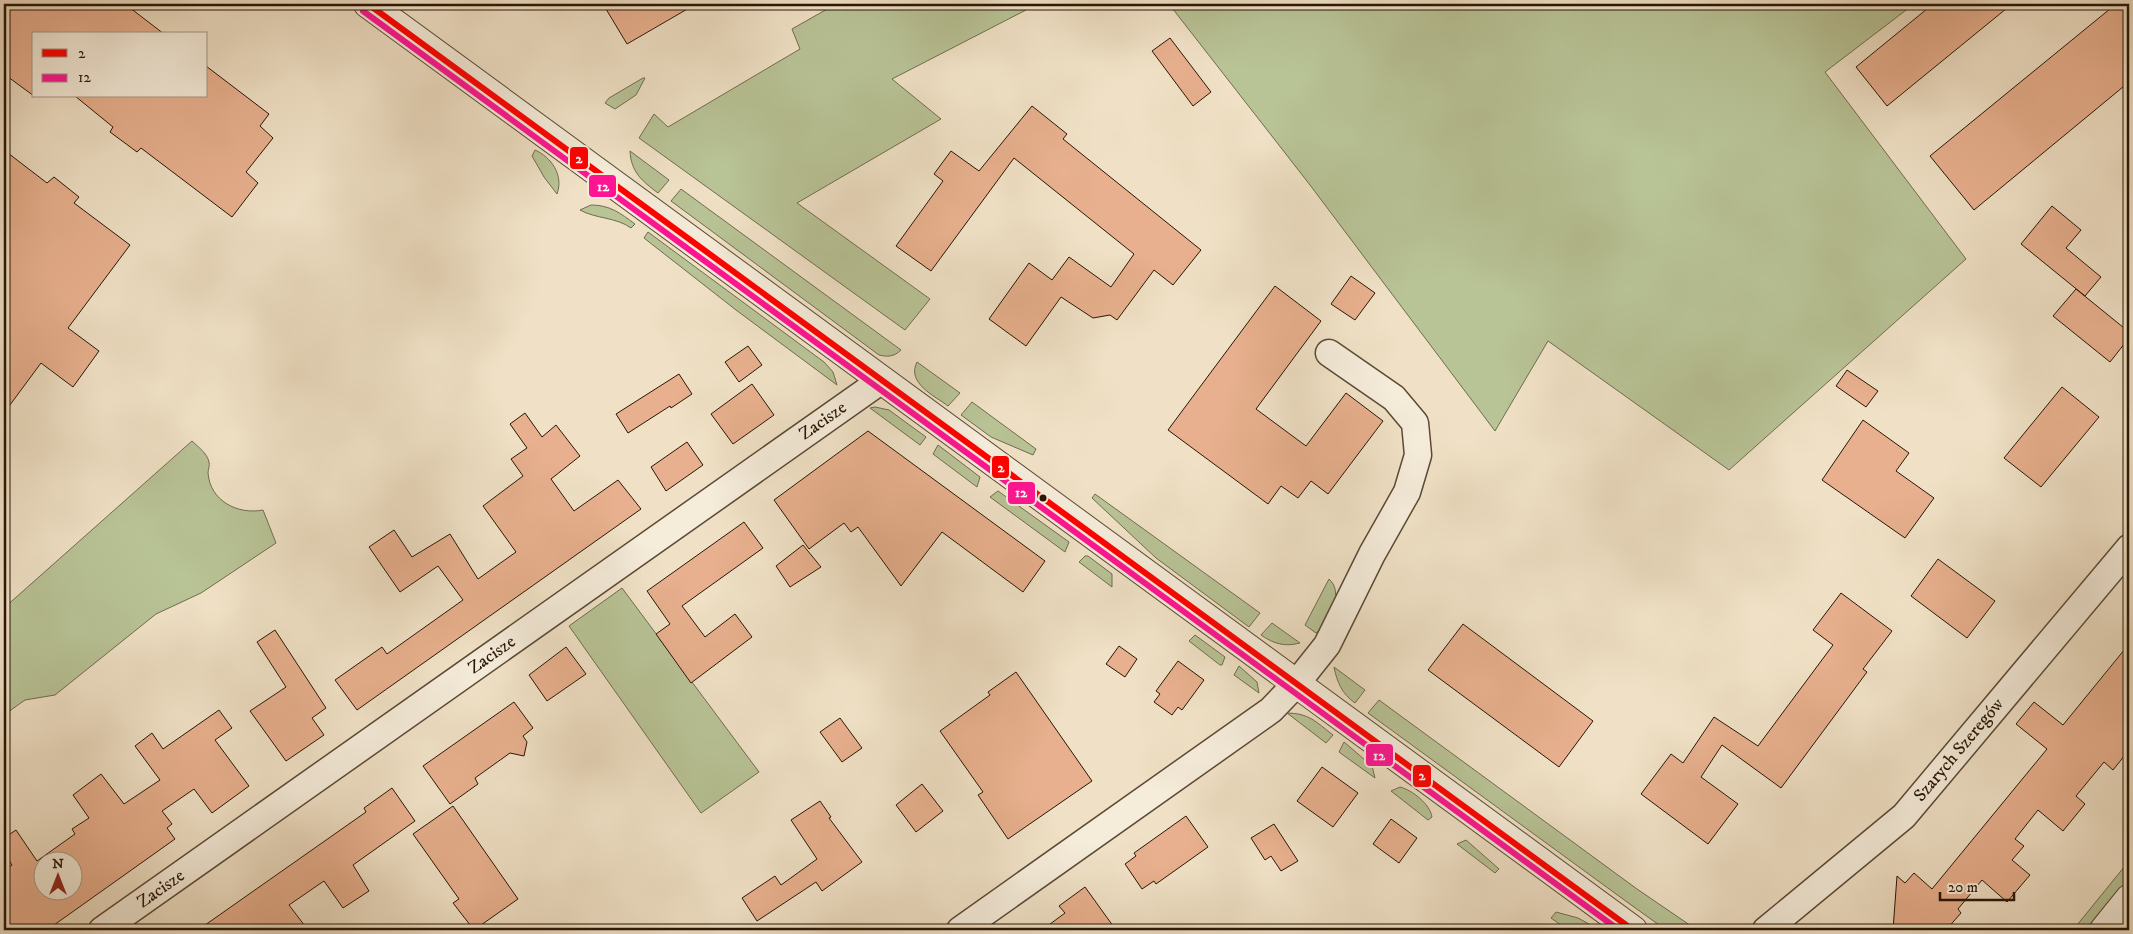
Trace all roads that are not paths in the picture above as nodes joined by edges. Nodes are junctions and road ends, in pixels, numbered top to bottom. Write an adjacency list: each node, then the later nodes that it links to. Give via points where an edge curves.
1 (368, 4): 3 (street)
2 (1329, 353): 5 (street, via 1394,398 1416,423 1418,455 1407,492 1327,646)
3 (882, 380): 5 (street); 7 (street, Zacisze)
4 (2129, 548): 10 (street, Szarych Szeregów, via 1904,816)
5 (1296, 684): 8 (street, via 1271,710); 9 (street)
6 (2129, 899): 11 (street)
7 (102, 930)
8 (960, 930)
9 (1633, 930)
10 (1766, 930)
11 (2104, 930)

